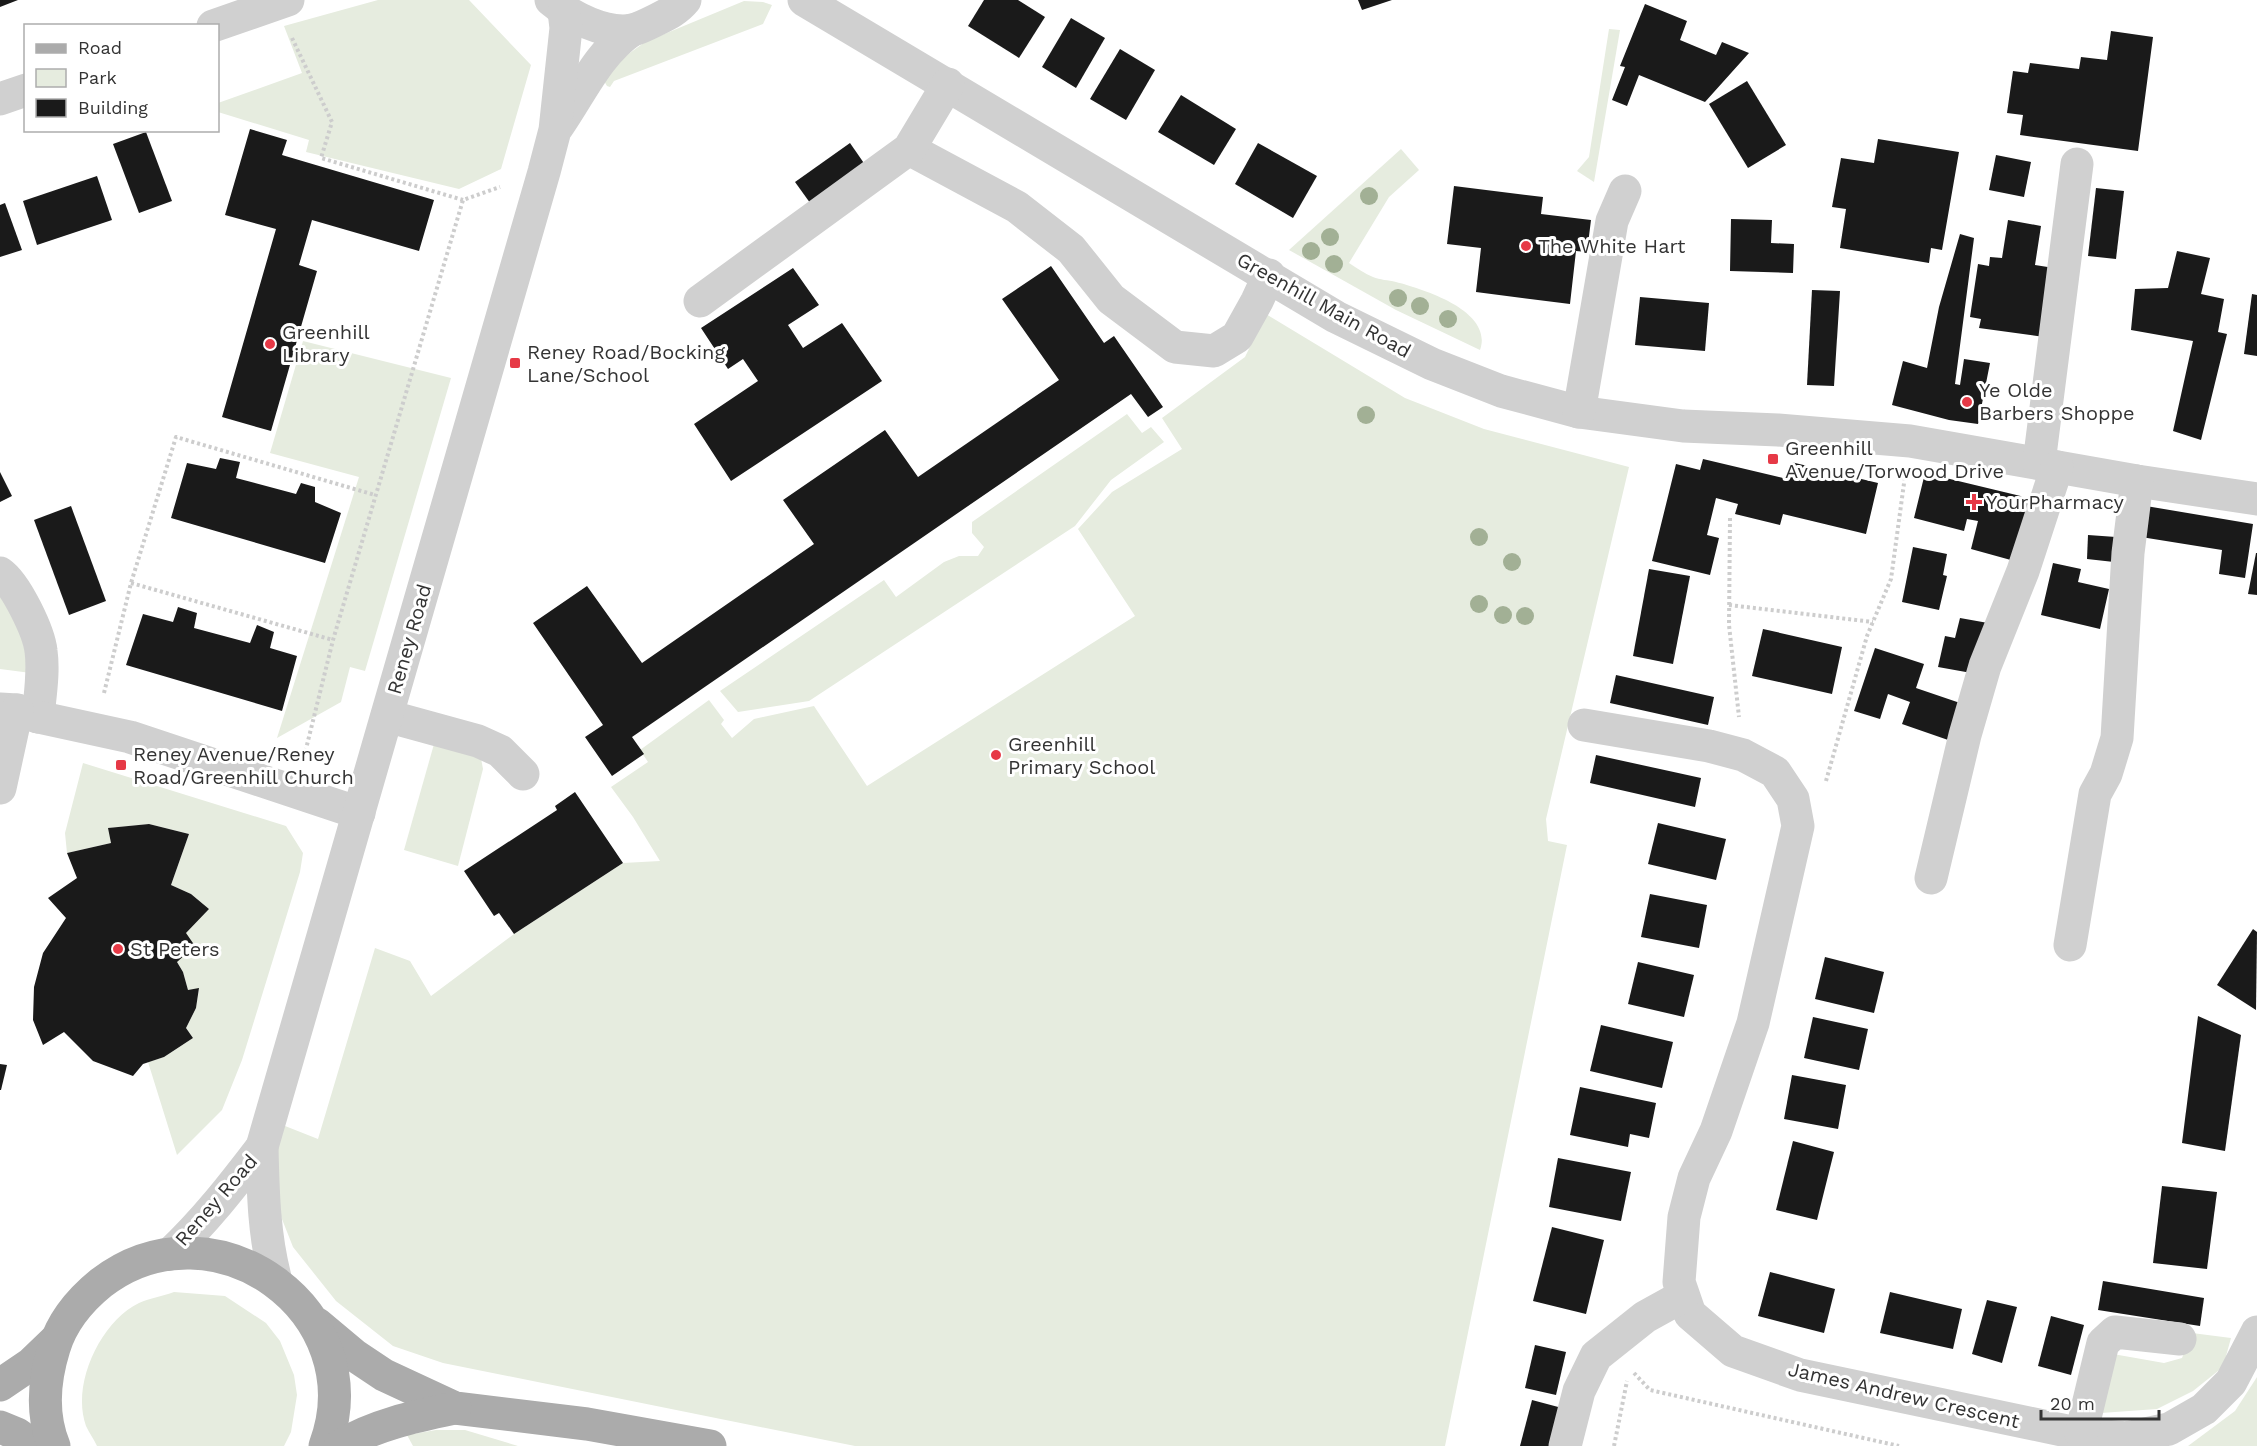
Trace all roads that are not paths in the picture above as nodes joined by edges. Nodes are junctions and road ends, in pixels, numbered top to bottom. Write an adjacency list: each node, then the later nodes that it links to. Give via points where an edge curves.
1 (804, 0): 7 (street, Greenhill Main Road)
2 (282, 2): 5 (street)
3 (687, 2): 6 (street)
4 (558, 6): 6 (street, via 586,23); 10 (street, Reney Road, via 566,28)
5 (219, 24)
6 (632, 30): 10 (street, Reney Road, via 602,58)
7 (948, 84): 11 (street); 14 (street, Greenhill Main Road)
8 (24, 91): 9 (street)
9 (0, 99)
10 (555, 130): 22 (street, Reney Road)
11 (909, 149): 14 (street, via 1017,207 1071,249 1111,299 1175,347 1214,351 1237,337); 15 (street)
12 (2077, 164): 17 (street)
13 (1625, 191): 16 (street, via 1612,221)
14 (1269, 275): 16 (street, Greenhill Main Road, via 1336,317 1431,364 1501,391)
15 (700, 301)
16 (1579, 412): 17 (street, Greenhill Main Road, via 1683,426 1910,441)
17 (2048, 465): 18 (street, Greenhill Main Road); 27 (street, via 2023,571 1985,666 1965,735)
18 (2137, 481): 19 (street, Greenhill Main Road); 28 (street, via 2127,553 2117,738 2095,794)
19 (2257, 499)
20 (0, 573): 21 (street, via 8,578 22,601 41,648)
21 (18, 712): 25 (street); 26 (street, via 130,737)
22 (387, 716): 24 (street, via 478,741 500,751); 26 (street, Reney Road)
23 (1584, 724): 32 (street, James Andrew Crescent, via 1743,755 1774,772 1793,800 1798,826 1753,1023 1716,1131 1694,1178 1684,1217 1679,1282)
24 (523, 774)
25 (0, 788)
26 (359, 813): 29 (street, Reney Road)
27 (1931, 878)
28 (2070, 945)
29 (262, 1147): 30 (street, Reney Road, via 221,1201); 31 (street, Reney Road, via 264,1219)
30 (170, 1254): 31 (main road, via 207,1253 243,1263); 36 (main road, via 141,1260 90,1292 70,1314)
31 (276, 1281): 33 (main road)
32 (1683, 1296): 40 (street, James Andrew Crescent, via 1690,1314 1733,1351 1800,1375); 46 (street, via 1645,1317 1596,1356 1579,1391)
33 (310, 1318): 38 (main road, via 384,1375); 43 (main road, via 324,1347 334,1387)
34 (2257, 1332): 40 (street, James Andrew Crescent, via 2231,1382 2204,1409 2169,1429 2127,1438)
35 (2180, 1339): 40 (street, via 2115,1332 2103,1342)
36 (56, 1340): 37 (main road, via 31,1364); 42 (main road, via 47,1371 45,1403)
37 (0, 1385)
38 (455, 1408): 44 (main road, via 365,1433); 45 (main road, via 587,1424)
39 (0, 1427): 41 (main road)
40 (2081, 1434)
41 (34, 1446)
42 (54, 1446)
43 (325, 1446)
44 (340, 1446)
45 (710, 1446)
46 (1565, 1446)

